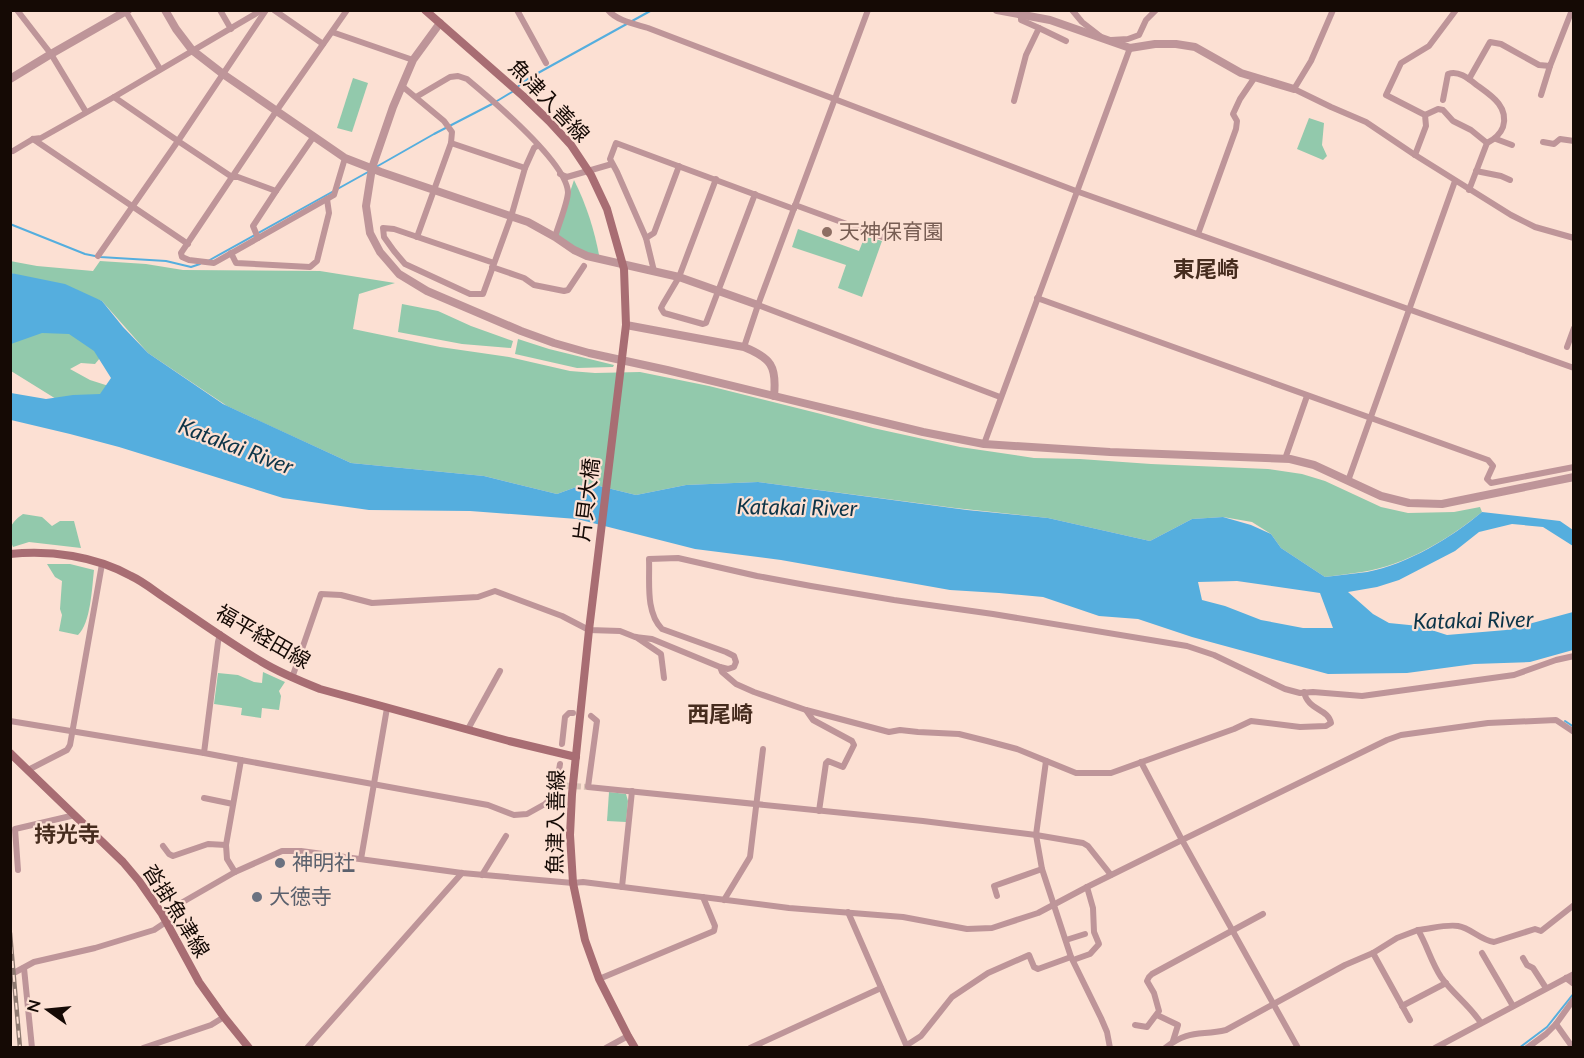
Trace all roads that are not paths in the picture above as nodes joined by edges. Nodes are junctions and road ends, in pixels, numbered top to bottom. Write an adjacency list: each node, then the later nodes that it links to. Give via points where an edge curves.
1 (16, 10): 28 (street)
2 (165, 10): 27 (street)
3 (220, 10): 20 (street)
4 (264, 10): 20 (street); 33 (street)
5 (274, 10): 25 (street)
6 (347, 10): 22 (street)
7 (517, 10): 30 (street)
8 (608, 10): 42 (street, via 620,19)
9 (868, 10): 42 (street)
10 (997, 10): 18 (street)
11 (1072, 10): 23 (street)
12 (1156, 10): 23 (street, via 1139,35)
13 (1334, 10): 38 (street)
14 (1456, 10): 47 (street, via 1429,46 1401,63 1386,95)
15 (1572, 10): 31 (street)
16 (126, 11): 28 (street); 32 (street)
17 (428, 11): 19 (main road, 魚津入善線)
18 (1020, 15): 21 (street, via 1021,20); 23 (street, via 1050,20)
19 (440, 23): 29 (street); 98 (main road, 魚津入善線, via 549,121 586,166 617,241 624,269)
20 (231, 28): 27 (street)
21 (1039, 28): 24 (street); 44 (street, via 1026,55)
22 (332, 32): 25 (street); 29 (street)
23 (1102, 39): 26 (street)
24 (1065, 41)
25 (323, 44): 45 (street)
26 (1130, 48): 34 (street, via 1155,44 1195,47); 74 (street)
27 (192, 50): 32 (street); 33 (street)
28 (51, 54): 36 (street); 46 (street)
29 (413, 60): 37 (street)
30 (546, 63)
31 (1550, 66): 35 (street, via 1539,65 1490,42); 39 (street)
32 (160, 69): 40 (street)
33 (223, 74): 45 (street); 51 (street)
34 (1255, 77): 38 (street); 80 (street, via 1233,114 1236,129)
35 (1468, 79): 43 (street, via 1459,73 1448,74); 49 (street, via 1490,94 1504,111 1505,121)
36 (10, 80)
37 (402, 86): 41 (street); 63 (street)
38 (1294, 89): 59 (street, via 1366,122)
39 (1541, 95)
40 (114, 97): 46 (street); 51 (street)
41 (416, 97): 53 (street, via 444,121 452,132); 56 (street, via 450,77 467,79)
42 (834, 99): 74 (street); 78 (street)
43 (1443, 100)
44 (1014, 101)
45 (277, 110): 48 (street); 67 (street)
46 (86, 112): 50 (street)
47 (1425, 115): 55 (street, via 1443,110); 59 (street, via 1426,126)
48 (314, 136): 60 (street); 72 (street)
49 (1496, 139): 55 (street); 57 (street)
50 (33, 140): 58 (street); 77 (street)
51 (177, 141): 67 (street); 77 (street)
52 (1574, 141): 54 (street, via 1560,138 1554,144)
53 (451, 142): 64 (street); 73 (street)
54 (1543, 142)
55 (1487, 143): 65 (street)
56 (538, 145): 64 (street); 66 (street)
57 (1512, 146)
58 (11, 150)
59 (1415, 155): 70 (street)
60 (345, 158): 63 (street); 76 (street, via 334,195)
61 (612, 164): 62 (street, via 616,142); 66 (street, via 567,177); 84 (street)
62 (679, 166): 68 (street); 84 (street, via 654,233)
63 (372, 168): 73 (street); 104 (street, via 366,206 370,233 399,274 428,291 521,331 590,354)
64 (525, 168): 79 (street)
65 (1476, 171): 69 (street); 71 (street)
66 (560, 173): 82 (street, via 568,194)
67 (232, 177): 72 (street); 87 (street)
68 (716, 179): 75 (street); 93 (street)
69 (1510, 180)
70 (1455, 181): 71 (street); 97 (street)
71 (1469, 189): 86 (street, via 1511,216)
72 (276, 190): 83 (street, via 253,226)
73 (433, 190): 79 (street); 81 (street)
74 (1077, 191): 80 (street); 95 (street)
75 (755, 194): 78 (street); 94 (street)
76 (327, 199): 83 (street); 88 (street, via 329,213 317,261 310,267 236,263)
77 (132, 206): 87 (street); 89 (street)
78 (794, 207): 85 (street); 96 (street)
79 (511, 217): 82 (street); 90 (street)
80 (1197, 234): 97 (street)
81 (417, 237): 90 (street); 90 (street, via 383,228 384,237 405,264 470,294 483,294)
82 (555, 237): 92 (street, via 587,256)
83 (258, 238): 88 (street)
84 (646, 238): 92 (street)
85 (885, 238)
86 (1574, 238)
87 (188, 244): 88 (street, via 181,253 189,260 214,263)
88 (231, 253)
89 (98, 256)
90 (493, 265): 91 (street, via 534,285 564,291)
91 (584, 266)
92 (654, 271): 93 (street)
93 (679, 277): 94 (street); 94 (street, via 661,308 664,313 706,323)
94 (719, 290): 96 (street)
95 (1037, 298): 105 (street); 106 (street)
96 (758, 304): 100 (street); 106 (street)
97 (1410, 310): 102 (street); 107 (street)
98 (626, 325): 100 (street); 103 (main road, 魚津入善線)
99 (1574, 328): 101 (street)
100 (744, 347): 104 (street, via 770,362 776,379)
101 (1567, 347)
102 (1574, 368)
103 (619, 382): 115 (main road, 片貝大橋)
104 (774, 396): 108 (street)
105 (1307, 396): 107 (street); 109 (street)
106 (1000, 397): 108 (street)
107 (1371, 418): 110 (street, via 1488,460 1493,466 1487,479 1491,483); 112 (street)
108 (984, 444): 109 (street)
109 (1285, 459): 112 (street, via 1314,465)
110 (1574, 467)
111 (1574, 477): 112 (street, via 1442,504 1409,503)
112 (1347, 481)
113 (10, 554): 114 (main road, 福平経田線, via 54,553)
114 (102, 564): 116 (main road, 福平経田線, via 131,575); 130 (street)
115 (590, 626): 117 (street); 121 (street, via 495,591 478,597 372,603 321,594); 136 (main road, 魚津入善線)
116 (220, 634): 121 (main road, 福平経田線); 135 (street)
117 (635, 637): 119 (street, via 652,639); 122 (street, via 661,654)
118 (1574, 656): 123 (street, via 1514,675 1384,694)
119 (720, 667): 123 (street, via 734,667 734,656 662,629 656,623 649,559 678,558 811,586 1187,646 1285,689); 125 (street, via 736,684)
120 (500, 671): 129 (street)
121 (292, 678): 124 (main road, 福平経田線)
122 (664, 678)
123 (1304, 692): 139 (street, via 1306,700 1329,716 1331,723 1300,727 1251,720)
124 (387, 708): 129 (main road, 福平経田線); 142 (street)
125 (806, 710): 138 (street, via 890,732 960,734); 147 (street, via 813,720 854,745 843,767 826,763)
126 (573, 713): 132 (street, via 565,717)
127 (591, 716): 143 (street, via 597,721 588,787)
128 (10, 721): 130 (street)
129 (468, 729): 136 (main road, 福平経田線)
130 (73, 731): 135 (street); 141 (street, via 67,750)
131 (1574, 732): 151 (street, via 1556,720 1488,723 1401,735)
132 (562, 744)
133 (763, 749): 146 (street)
134 (10, 753): 141 (main road, 沓掛魚津線)
135 (204, 753): 137 (street)
136 (576, 757): 161 (main road, 魚津入善線, via 570,835)
137 (241, 759): 142 (street); 145 (street)
138 (1046, 760): 139 (street, via 1076,773 1112,773); 149 (street)
139 (1141, 762): 151 (street)
140 (560, 764): 142 (street, via 555,795 527,814 514,815 488,804)
141 (28, 770): 148 (main road, 沓掛魚津線)
142 (374, 783): 154 (street)
143 (632, 791): 146 (street); 162 (street)
144 (204, 798): 145 (street)
145 (233, 804): 152 (street)
146 (757, 804): 147 (street); 166 (street, via 750,857)
147 (819, 811): 149 (street)
148 (75, 815): 156 (street, via 15,829); 171 (main road, 沓掛魚津線, via 139,880)
149 (1036, 835): 155 (street); 160 (street, via 1083,843)
150 (506, 836): 159 (street)
151 (1182, 840): 160 (street); 173 (street)
152 (226, 845): 153 (street, via 208,844 173,856); 157 (street, via 227,859)
153 (163, 846)
154 (361, 859): 157 (street, via 282,851); 158 (street)
155 (1042, 869): 164 (street, via 994,886); 167 (street)
156 (18, 870)
157 (235, 872): 171 (street)
158 (462, 873): 159 (street); 206 (street)
159 (482, 875): 161 (street)
160 (1111, 875): 163 (street)
161 (573, 883): 162 (street); 184 (main road, 魚津入善線, via 585,940)
162 (622, 887): 165 (street)
163 (1087, 887): 167 (street); 178 (street, via 1099,944 1090,954)
164 (997, 896)
165 (703, 897): 166 (street); 184 (street, via 714,931)
166 (724, 900): 169 (street)
167 (1054, 905): 169 (street, via 992,928 967,929 903,916); 175 (street)
168 (1574, 905): 172 (street, via 1541,931 1535,929 1494,942 1455,925)
169 (848, 912): 187 (street)
170 (1263, 914): 173 (street)
171 (164, 918): 180 (street, via 154,930); 194 (main road, 沓掛魚津線)
172 (1418, 930): 176 (street); 185 (street)
173 (1233, 932): 190 (street); 193 (street, via 1149,977)
174 (1085, 934): 175 (street)
175 (1066, 940): 178 (street)
176 (1373, 953): 190 (street); 191 (street)
177 (1482, 953): 192 (street)
178 (1072, 958): 202 (street, via 1038,969 1029,955 988,974 952,997 921,1036); 210 (street, via 1107,1032)
179 (1523, 958): 188 (street)
180 (24, 968): 182 (street); 203 (street)
181 (1574, 974): 183 (street)
182 (10, 975)
183 (1566, 978): 186 (street); 188 (street)
184 (599, 979): 199 (main road, 魚津入善線)
185 (1446, 982): 191 (street); 196 (street)
186 (1574, 984)
187 (881, 988): 202 (street); 209 (street)
188 (1546, 988): 192 (street)
189 (1574, 999): 197 (street)
190 (1275, 1005): 200 (street, via 1226,1030 1186,1035); 212 (street)
191 (1402, 1006): 195 (street)
192 (1513, 1006): 196 (street)
193 (1157, 1015): 198 (street, via 1148,1027); 200 (street, via 1178,1025)
194 (224, 1017): 201 (street); 205 (main road, 沓掛魚津線)
195 (1410, 1020)
196 (1481, 1023): 213 (street)
197 (1556, 1024): 214 (street); 215 (street)
198 (1135, 1025)
199 (628, 1036): 207 (street); 208 (main road, 魚津入善線)
200 (1173, 1042): 211 (street)
201 (157, 1045): 204 (street)
202 (907, 1046)
203 (32, 1047)
204 (143, 1047)
205 (249, 1047)
206 (307, 1047)
207 (606, 1047)
208 (635, 1047)
209 (750, 1047)
210 (1110, 1047)
211 (1165, 1047)
212 (1298, 1047)
213 (1439, 1047)
214 (1527, 1047)
215 (1573, 1047)

